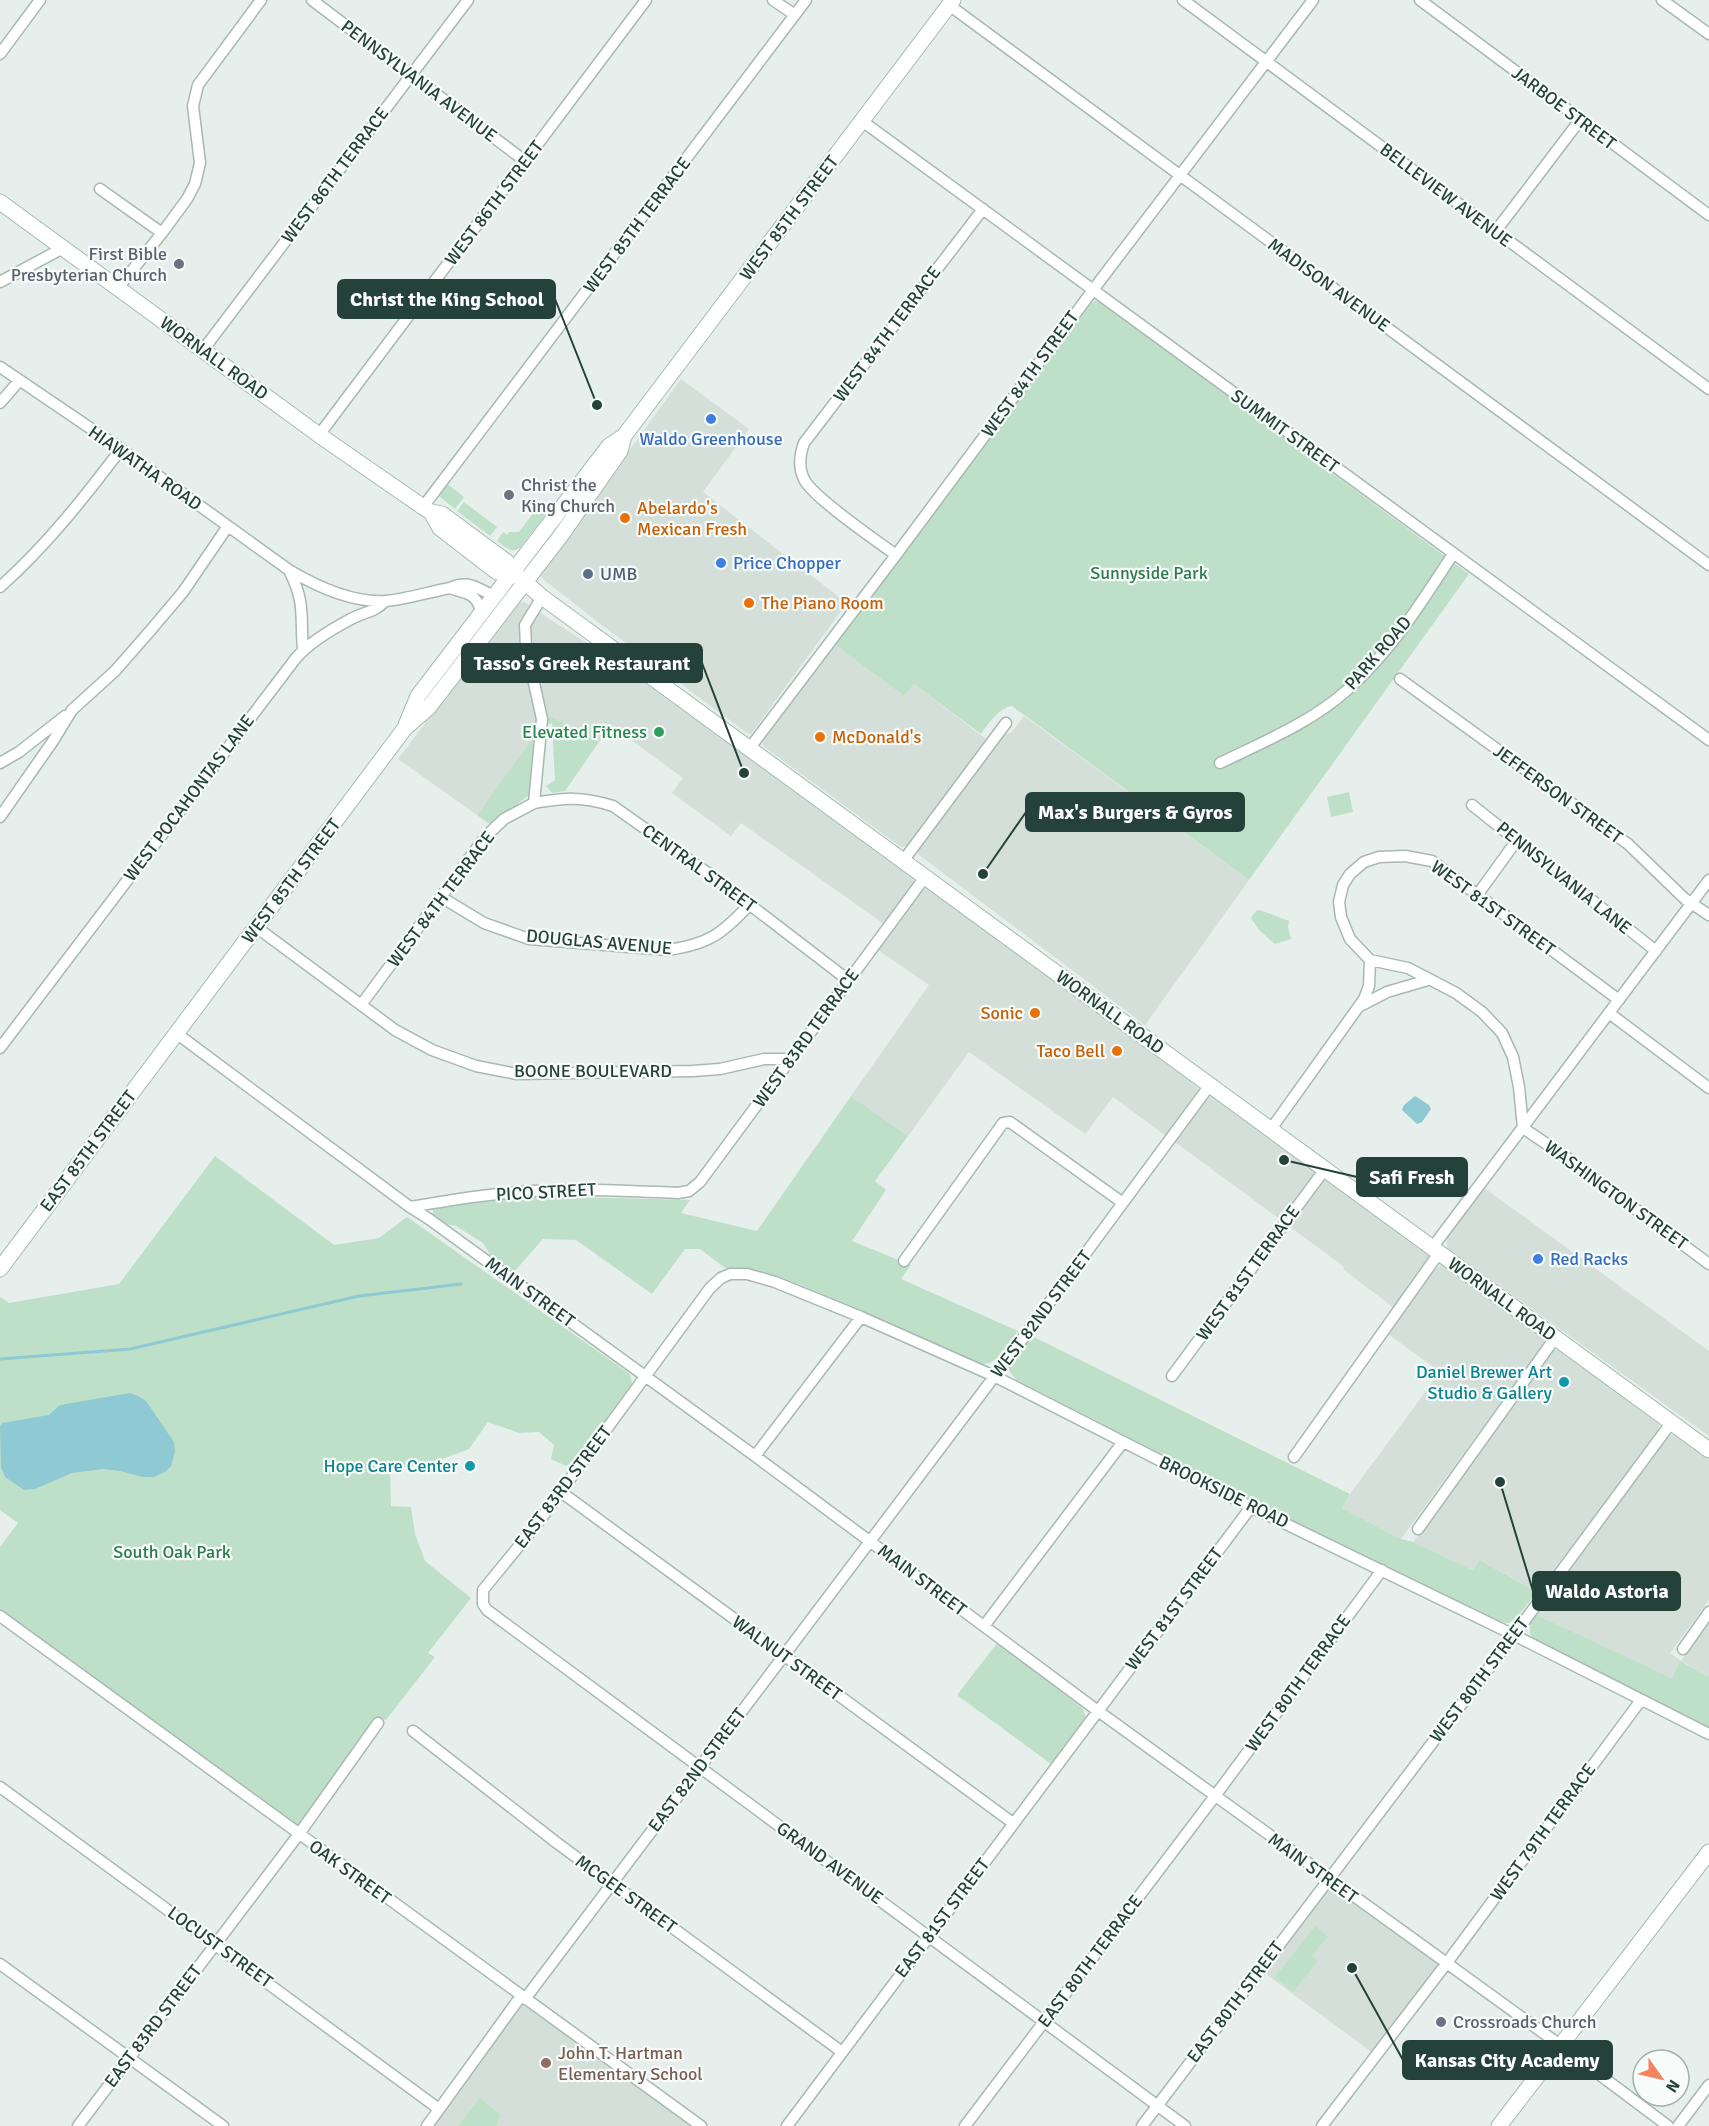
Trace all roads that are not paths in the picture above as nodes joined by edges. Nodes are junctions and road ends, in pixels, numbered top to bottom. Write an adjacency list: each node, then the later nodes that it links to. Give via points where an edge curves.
1 (40, 0): 15 (street)
2 (261, 0): 27 (street, via 198,85 193,106 200,163 195,184)
3 (312, 0): 17 (street, PENNSYLVANIA AVENUE)
4 (468, 0): 17 (street, WEST 86TH TERRACE)
5 (646, 0): 20 (street, WEST 86TH STREET)
6 (773, 0): 13 (street)
7 (806, 0): 13 (street, WEST 85TH TERRACE)
8 (1183, 0): 16 (street, BELLEVIEW AVENUE)
9 (1313, 0): 16 (street, WEST 84TH STREET)
10 (1420, 0): 18 (street, JARBOE STREET)
11 (1662, 0): 14 (street)
12 (951, 3): 19 (main road, WEST 85TH STREET); 21 (street, MADISON AVENUE)
13 (795, 15): 40 (street, WEST 85TH TERRACE)
14 (1709, 34)
15 (0, 54)
16 (1267, 61): 21 (street, WEST 84TH STREET); 26 (street, BELLEVIEW AVENUE)
17 (411, 74): 20 (street, PENNSYLVANIA AVENUE); 32 (street, WEST 86TH TERRACE)
18 (1580, 120): 25 (street, JARBOE STREET); 26 (street)
19 (862, 121): 24 (street, SUMMIT STREET); 38 (main road, WEST 85TH STREET)
20 (525, 162): 37 (street, WEST 86TH STREET)
21 (1180, 176): 31 (street, WEST 84TH STREET); 44 (street, MADISON AVENUE)
22 (100, 189): 27 (street)
23 (0, 202): 28 (main road, WORNALL ROAD)
24 (983, 209): 31 (street, SUMMIT STREET); 43 (street, WEST 84TH TERRACE, via 804,443 801,453 801,471 810,490)
25 (1709, 214)
26 (1495, 232): 35 (street, BELLEVIEW AVENUE)
27 (162, 233): 30 (street)
28 (63, 248): 29 (street); 30 (main road, WORNALL ROAD)
29 (0, 282)
30 (118, 288): 32 (main road, WORNALL ROAD)
31 (1093, 290): 42 (street, SUMMIT STREET); 43 (street, WEST 84TH STREET)
32 (203, 350): 37 (main road, WORNALL ROAD)
33 (0, 368): 34 (street, HIAWATHA ROAD)
34 (19, 381): 36 (street); 39 (street, HIAWATHA ROAD)
35 (1709, 389)
36 (0, 403)
37 (319, 435): 40 (main road, WORNALL ROAD)
38 (624, 436): 46 (main road, WEST 85TH STREET, via 609,446); 47 (main road, WEST 85TH STREET, via 618,454)
39 (121, 449): 41 (street, HIAWATHA ROAD); 48 (street, via 76,508)
40 (427, 510): 46 (main road, WORNALL ROAD, via 440,528 497,572)
41 (228, 526): 45 (street, HIAWATHA ROAD); 56 (street, via 183,592 150,631 115,671)
42 (1453, 554): 59 (street, SUMMIT STREET); 62 (street, PARK ROAD, via 1392,643 1346,691 1283,732)
43 (896, 555): 60 (street, WEST 84TH STREET)
44 (1709, 565)
45 (289, 570): 52 (street, HIAWATHA ROAD, via 349,597); 54 (street, via 301,601)
46 (513, 572): 47 (main road, WORNALL ROAD); 50 (main road, WEST 85TH STREET)
47 (525, 583): 51 (main road, WORNALL ROAD); 58 (main road, WEST 85TH STREET, via 429,707)
48 (0, 587)
49 (450, 588): 50 (street, HIAWATHA ROAD, via 466,584); 52 (street, HIAWATHA ROAD); 53 (street, via 470,593)
50 (495, 596): 53 (main road, WEST 85TH STREET)
51 (542, 597): 60 (main road, WORNALL ROAD); 63 (street, via 525,625 542,719)
52 (385, 601): 54 (street, WEST POCAHONTAS LANE)
53 (482, 613): 58 (main road, WEST 85TH STREET, via 418,696)
54 (303, 650): 85 (street, WEST POCAHONTAS LANE)
55 (1401, 679): 72 (street, JEFFERSON STREET, via 1628,844)
56 (72, 710): 61 (street); 65 (street)
57 (1006, 723): 67 (street)
58 (405, 728): 75 (main road, WEST 85TH STREET)
59 (1709, 740)
60 (749, 749): 67 (main road, WORNALL ROAD)
61 (0, 763)
62 (1220, 763)
63 (534, 803): 71 (street, WEST 84TH TERRACE, via 504,819 485,837); 73 (street, CENTRAL STREET, via 572,797 613,806)
64 (1472, 805): 66 (street, PENNSYLVANIA LANE)
65 (0, 817)
66 (1517, 840): 70 (street); 76 (street, PENNSYLVANIA LANE)
67 (903, 861): 68 (main road, WORNALL ROAD)
68 (925, 877): 79 (street, WEST 83RD TERRACE); 87 (main road, WORNALL ROAD)
69 (1709, 879): 72 (street)
70 (1478, 894): 77 (street, WEST 81ST STREET, via 1432,861 1405,856 1364,862 1343,885 1339,908 1350,939); 80 (street, WEST 81ST STREET)
71 (441, 897): 73 (street, DOUGLAS AVENUE, via 484,923 529,939 668,950 708,940); 81 (street, WEST 84TH TERRACE)
72 (1692, 902): 74 (street, JEFFERSON STREET); 76 (street)
73 (750, 904): 79 (street, CENTRAL STREET)
74 (1709, 915)
75 (256, 927): 81 (street, BOONE BOULEVARD); 84 (main road, WEST 85TH STREET)
76 (1656, 951): 80 (street)
77 (1370, 960): 78 (street, via 1408,968); 82 (street, via 1369,986)
78 (1428, 980): 82 (street, via 1387,992); 89 (street, via 1473,1005 1502,1033 1513,1057)
79 (848, 981): 86 (street, WEST 83RD TERRACE)
80 (1618, 1000): 83 (street)
81 (362, 1005): 86 (street, BOONE BOULEVARD, via 395,1030 432,1050 476,1066 517,1074 693,1071 764,1059)
82 (1360, 1006): 90 (street)
83 (1609, 1013): 88 (street); 89 (street)
84 (176, 1033): 94 (street, MAIN STREET); 98 (main road, EAST 85TH STREET)
85 (0, 1048)
86 (790, 1059): 92 (street, WEST 83RD TERRACE, via 700,1182)
87 (1210, 1085): 90 (main road, WORNALL ROAD); 93 (street, WEST 82ND STREET)
88 (1709, 1088)
89 (1523, 1128): 95 (street); 97 (street, WASHINGTON STREET)
90 (1271, 1129): 91 (main road, WORNALL ROAD)
91 (1324, 1169): 95 (main road, WORNALL ROAD); 103 (street, WEST 81ST TERRACE)
92 (683, 1192): 94 (street, PICO STREET, via 533,1191)
93 (1123, 1203): 96 (street, via 1010,1122 1003,1124); 102 (street, WEST 82ND STREET)
94 (410, 1207): 104 (street, MAIN STREET)
95 (1436, 1251): 101 (main road, WORNALL ROAD); 109 (street)
96 (904, 1262)
97 (1709, 1264)
98 (0, 1269)
99 (730, 1274): 100 (street, BROOKSIDE ROAD, via 775,1282); 104 (street, EAST 83RD STREET, via 710,1288)
100 (861, 1317): 102 (street, BROOKSIDE ROAD); 108 (street)
101 (1555, 1338): 105 (main road, WORNALL ROAD); 112 (street)
102 (994, 1376): 106 (street, BROOKSIDE ROAD); 113 (street, WEST 82ND STREET)
103 (1172, 1376)
104 (645, 1377): 108 (street, MAIN STREET); 110 (street, EAST 83RD STREET)
105 (1671, 1423): 107 (main road, WORNALL ROAD); 119 (street, WEST 80TH STREET)
106 (1123, 1442): 111 (street, BROOKSIDE ROAD); 118 (street)
107 (1709, 1450)
108 (755, 1456): 113 (street, MAIN STREET)
109 (1294, 1457)
110 (561, 1492): 115 (street, EAST 83RD STREET); 121 (street, WALNUT STREET)
111 (1251, 1507): 114 (street, BROOKSIDE ROAD); 123 (street, WEST 81ST STREET)
112 (1418, 1529)
113 (869, 1541): 118 (street, MAIN STREET); 121 (street, EAST 82ND STREET)
114 (1382, 1570): 119 (street, BROOKSIDE ROAD); 129 (street, WEST 80TH TERRACE)
115 (481, 1597): 127 (street, GRAND AVENUE, via 487,1610)
116 (1709, 1612): 120 (street)
117 (0, 1616): 131 (street, OAK STREET)
118 (984, 1626): 123 (street, MAIN STREET)
119 (1514, 1635): 122 (street, BROOKSIDE ROAD); 133 (street, WEST 80TH STREET)
120 (1683, 1649)
121 (784, 1655): 127 (street, EAST 82ND STREET); 130 (street, WALNUT STREET)
122 (1641, 1700): 126 (street, BROOKSIDE ROAD); 138 (street, WEST 79TH TERRACE)
123 (1098, 1711): 129 (street, MAIN STREET); 130 (street, EAST 81ST STREET)
124 (378, 1723): 131 (street, EAST 83RD STREET)
125 (413, 1731): 134 (street, MCGEE STREET)
126 (1709, 1734)
127 (700, 1767): 134 (street, EAST 82ND STREET); 135 (street, GRAND AVENUE)
128 (0, 1786): 136 (street, LOCUST STREET)
129 (1215, 1796): 133 (street, MAIN STREET); 140 (street, EAST 80TH TERRACE)
130 (1013, 1824): 135 (street, EAST 81ST STREET)
131 (298, 1834): 136 (street, EAST 83RD STREET); 139 (street, OAK STREET)
132 (1709, 1852): 141 (main road)
133 (1329, 1879): 138 (street, MAIN STREET); 145 (street, EAST 80TH STREET)
134 (612, 1884): 139 (street, EAST 82ND STREET); 142 (street, MCGEE STREET)
135 (929, 1935): 140 (street, GRAND AVENUE); 142 (street, EAST 81ST STREET)
136 (216, 1943): 143 (street, EAST 83RD STREET); 146 (street, LOCUST STREET)
137 (0, 1964): 143 (street)
138 (1446, 1964): 141 (street, MAIN STREET); 155 (street, WEST 79TH TERRACE)
139 (523, 1998): 146 (street, EAST 82ND STREET); 150 (street, OAK STREET)
140 (1044, 2021): 145 (street, GRAND AVENUE); 152 (street, EAST 80TH TERRACE)
141 (1560, 2044): 156 (main road); 157 (street, MAIN STREET)
142 (842, 2052): 151 (street, EAST 81ST STREET)
143 (129, 2058): 147 (street, EAST 83RD STREET); 148 (street)
144 (1709, 2085): 158 (street)
145 (1157, 2106): 153 (street, EAST 80TH STREET); 154 (street, GRAND AVENUE)
146 (439, 2109): 149 (street, EAST 82ND STREET)
147 (78, 2126)
148 (223, 2126)
149 (427, 2126)
150 (701, 2126)
151 (787, 2126)
152 (965, 2126)
153 (1142, 2126)
154 (1185, 2126)
155 (1322, 2126)
156 (1499, 2126)
157 (1668, 2126)
158 (1678, 2126)

